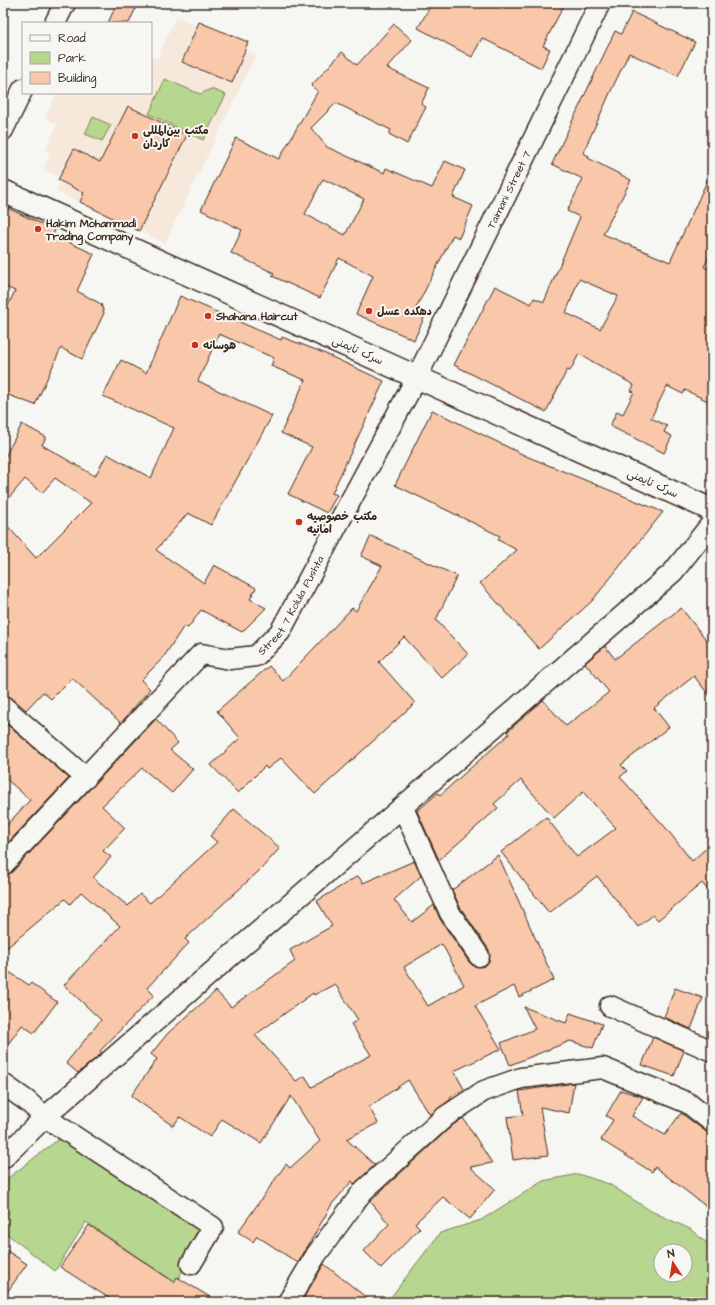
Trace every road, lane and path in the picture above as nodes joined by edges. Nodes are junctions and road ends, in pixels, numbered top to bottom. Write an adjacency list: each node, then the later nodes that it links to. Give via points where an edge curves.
1 (65, 3): 3 (street)
2 (600, 3): 7 (street, Taimani Street 7)
3 (56, 22)
4 (22, 91): 5 (street)
5 (3, 130)
6 (3, 191): 7 (main road, سرک تایمنی)
7 (417, 377): 8 (main road, سرک تایمنی); 11 (street, Street 7 Kolula Pushta, via 280,632 256,656 230,659 201,654)
8 (712, 510)
9 (712, 523): 12 (street, via 673,572)
10 (3, 706): 11 (street)
11 (86, 778): 13 (street, Street 7 Kolula Pushta)
12 (403, 808): 14 (street, via 450,913); 18 (street)
13 (3, 865)
14 (479, 956)
15 (610, 1006): 16 (street)
16 (712, 1051)
17 (3, 1084): 18 (street)
18 (45, 1117): 20 (street); 21 (street, via 213,1227)
19 (712, 1122): 22 (street, via 688,1103 603,1068 521,1078 484,1091 446,1116 363,1190 316,1255)
20 (3, 1158)
21 (191, 1264)
22 (288, 1302)

